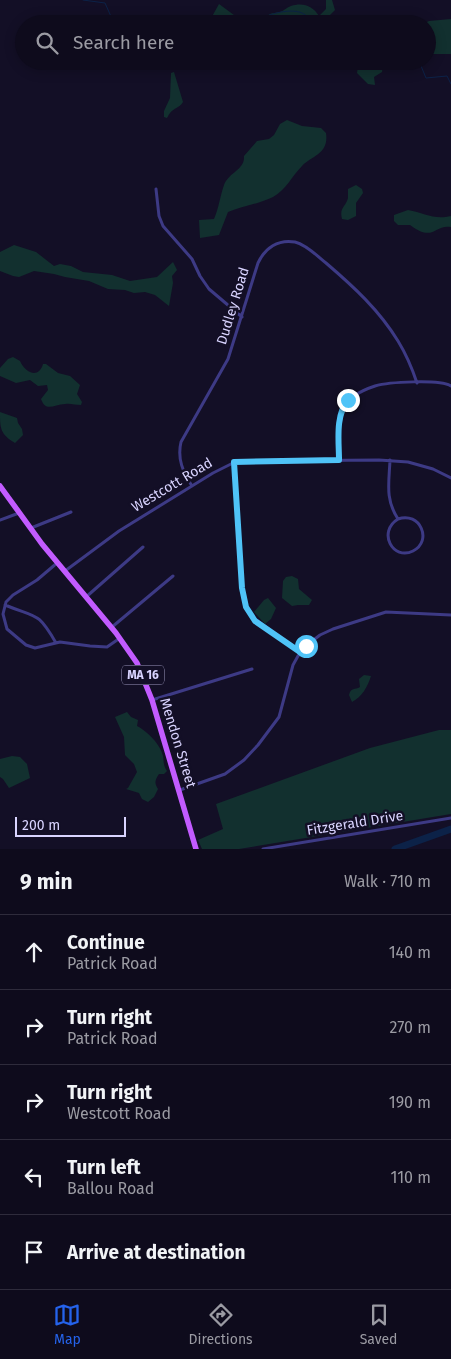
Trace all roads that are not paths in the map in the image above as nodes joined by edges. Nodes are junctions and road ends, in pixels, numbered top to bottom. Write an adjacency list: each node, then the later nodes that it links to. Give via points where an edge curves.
1 (156, 189): 2 (street, via 163,226 192,259 209,289)
2 (242, 317): 3 (street, Dudley Road, via 258,262 264,253 280,242 300,244 369,301 399,342); 10 (street, Dudley Road, via 228,359 181,442 180,463)
3 (417, 383): 4 (street); 5 (street, via 376,386 348,400 341,412)
4 (451, 386)
5 (339, 460): 6 (street, Westcott Road); 7 (street, Westcott Road)
6 (390, 460): 8 (street, Westcott Road, via 422,465); 13 (street, via 388,497)
7 (234, 462): 10 (street, Westcott Road); 26 (street, via 246,607 255,621)
8 (451, 478)
9 (0, 486): 12 (main road, MA 16)
10 (192, 486): 18 (street, Westcott Road, via 119,531)
11 (72, 512): 15 (street)
12 (19, 513): 14 (street); 15 (main road, MA 16)
13 (398, 519): 13 (street, via 413,519 422,528 422,540 412,552 401,552 390,544 388,530)
14 (0, 520)
15 (32, 530): 17 (main road, Mendon Street / MA 16)
16 (143, 547): 20 (street)
17 (58, 563): 18 (main road, Mendon Street / MA 16); 21 (street, via 13,595)
18 (65, 571): 20 (main road, Mendon Street / MA 16)
19 (173, 576): 23 (street)
20 (86, 596): 23 (main road, Mendon Street / MA 16)
21 (5, 605): 25 (street, via 39,617); 25 (street, via 3,620 7,629 26,645 35,648)
22 (451, 615): 26 (street, via 379,614 326,632)
23 (112, 627): 24 (main road, Mendon Street / MA 16)
24 (120, 638): 25 (street, via 103,647); 28 (main road, Mendon Street / MA 16, via 137,663)
25 (56, 643)
26 (300, 652): 29 (street, via 293,665 279,717 258,745 225,774)
27 (252, 669): 28 (street)
28 (152, 700): 29 (main road, Mendon Street / MA 16)
29 (180, 790): 31 (main road, Mendon Street / MA 16)
30 (451, 818): 32 (street, Fitzgerald Drive)
31 (196, 849)
32 (263, 849)

